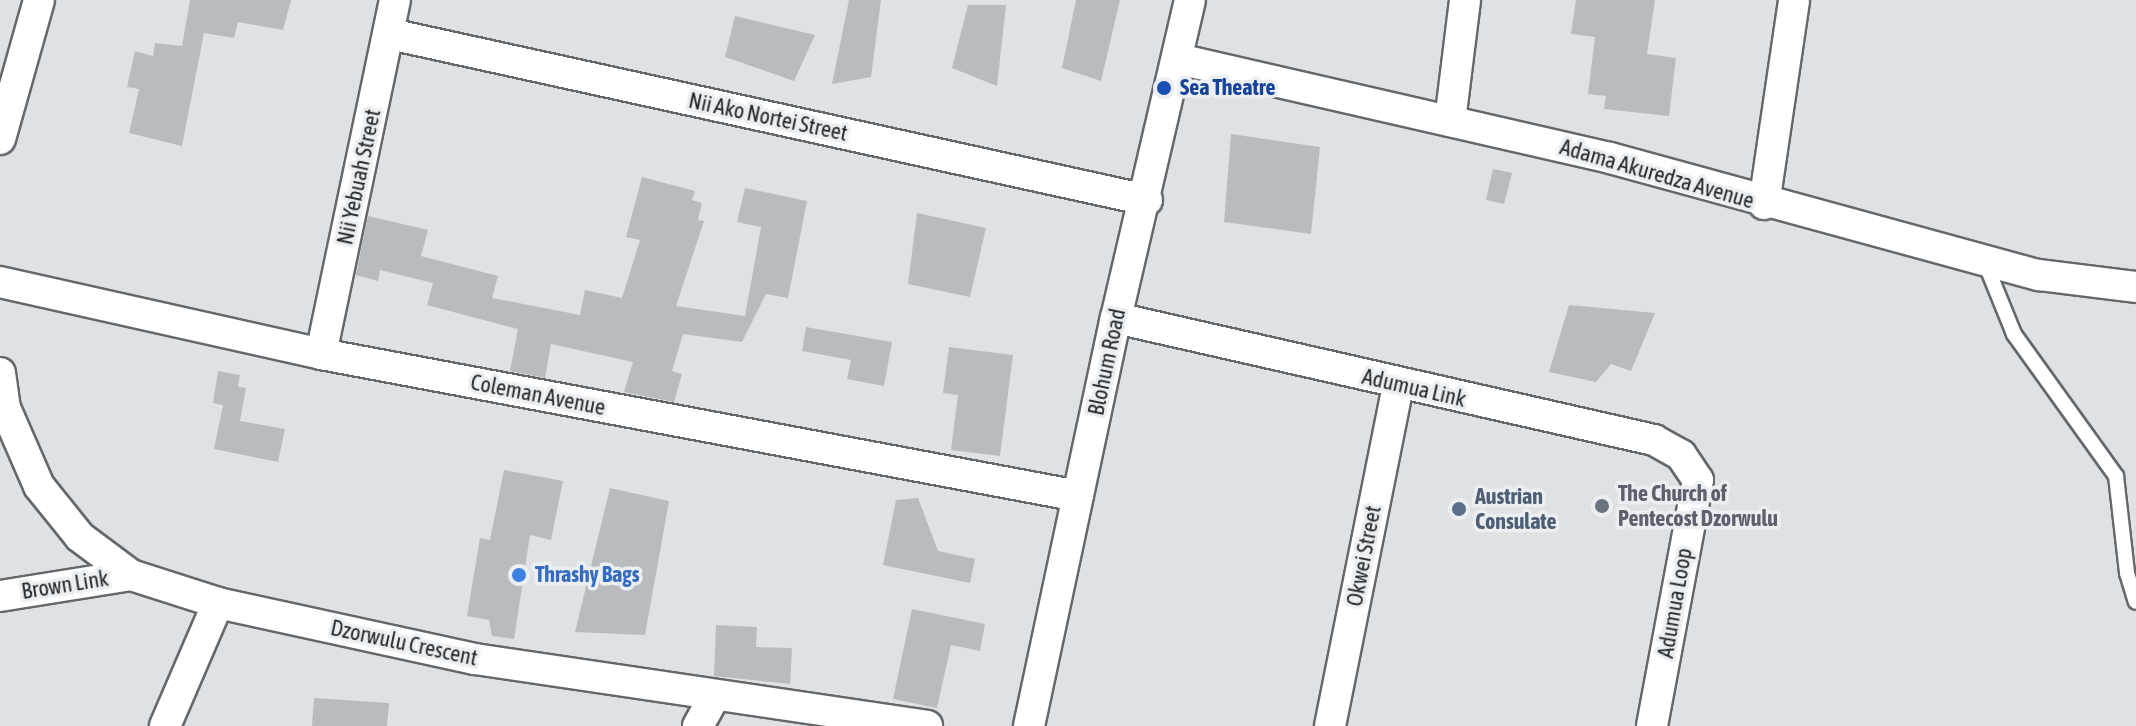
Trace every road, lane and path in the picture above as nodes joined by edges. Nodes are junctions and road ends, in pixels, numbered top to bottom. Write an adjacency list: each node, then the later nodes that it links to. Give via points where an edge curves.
1 (39, 0): 9 (street)
2 (395, 0): 6 (street, Nii Yebuah Street)
3 (1190, 0): 7 (street, Blohum Road)
4 (1465, 0): 8 (street)
5 (1794, 0): 11 (street)
6 (390, 34): 10 (street, Nii Ako Nortei Street); 16 (street, Nii Yebuah Street)
7 (1178, 59): 8 (street, Adama Akuredza Avenue); 10 (street, Blohum Road)
8 (1450, 121): 11 (street, Adama Akuredza Avenue, via 1610,158)
9 (0, 139)
10 (1147, 200): 15 (street, Blohum Road)
11 (1764, 204): 12 (street, Adama Akuredza Avenue)
12 (1984, 259): 14 (street, Adama Akuredza Avenue, via 2039,275); 23 (lane, via 2014,334 2116,476 2127,573)
13 (0, 282): 16 (street, Coleman Avenue)
14 (2136, 287)
15 (1116, 318): 18 (street, Adumua Link); 20 (street, Blohum Road)
16 (321, 354): 20 (street, Coleman Avenue)
17 (0, 373): 21 (street, Dzorwulu Crescent, via 5,408 39,486 80,537)
18 (1398, 386): 19 (street, Adumua Link, via 1654,440 1681,455); 30 (street, Okwei Street)
19 (1698, 480): 31 (street, Adumua Loop)
20 (1078, 496): 29 (street, Blohum Road)
21 (131, 575): 22 (street, Brown Link); 24 (street, Dzorwulu Crescent)
22 (0, 596)
23 (2136, 602)
24 (218, 603): 25 (street, Dzorwulu Crescent, via 475,659); 26 (street)
25 (715, 695): 27 (street); 28 (street, Dzorwulu Crescent)
26 (165, 726)
27 (698, 726)
28 (927, 726)
29 (1029, 726)
30 (1330, 726)
31 (1652, 726)

